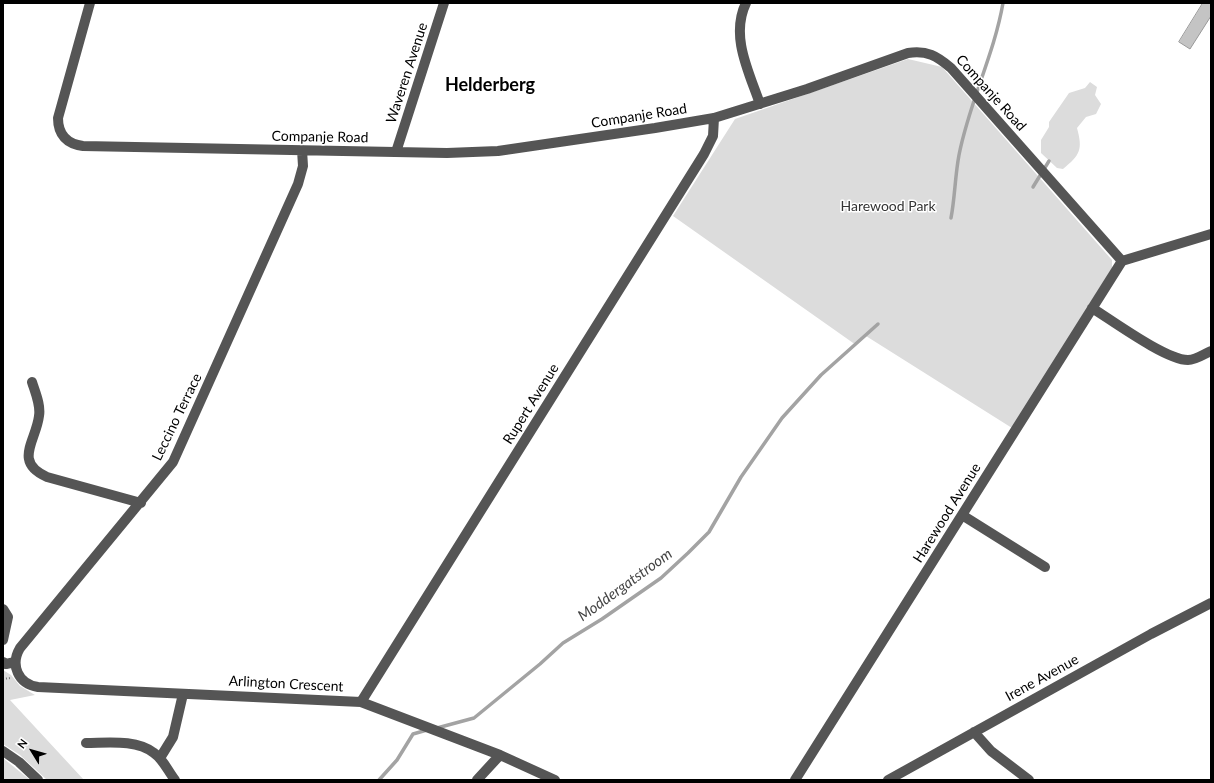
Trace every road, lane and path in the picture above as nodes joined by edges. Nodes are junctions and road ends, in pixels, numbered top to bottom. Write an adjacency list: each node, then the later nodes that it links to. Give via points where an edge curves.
1 (90, 3): 6 (street, Companje Road, via 58,118 62,136 74,144 83,146)
2 (444, 3): 7 (street, Waveren Avenue)
3 (746, 3): 4 (street, via 740,20 739,34)
4 (760, 104): 5 (street, Companje Road); 9 (street, Companje Road, via 908,53 931,53 951,68)
5 (714, 118): 7 (street, Companje Road, via 498,152); 22 (street, Rupert Avenue, via 713,136 704,154)
6 (302, 150): 7 (street, Companje Road); 13 (street, Leccino Terrace, via 303,166 298,184 173,462)
7 (396, 152)
8 (1211, 234): 9 (street)
9 (1122, 261): 10 (street, Harewood Avenue)
10 (1092, 308): 11 (street, via 1159,350 1183,359 1196,358); 14 (street, Harewood Avenue)
11 (1211, 351)
12 (32, 382): 13 (street, via 40,409 28,453 30,465 35,471 47,477)
13 (141, 503): 20 (street, Leccino Terrace, via 20,648)
14 (962, 515): 15 (street); 32 (street, Harewood Avenue)
15 (1045, 567)
16 (1211, 603): 23 (street, Irene Avenue)
17 (3, 609): 18 (street, via 8,617)
18 (3, 640)
19 (3, 662): 20 (street)
20 (15, 662): 21 (street, Arlington Crescent, via 19,676 34,686)
21 (183, 694): 22 (street, Arlington Crescent); 27 (street, via 172,737)
22 (360, 702): 26 (street, Arlington Crescent)
23 (974, 732): 33 (street, Irene Avenue); 34 (street, via 987,748)
24 (86, 743): 27 (street, via 138,746)
25 (3, 751): 28 (street)
26 (500, 755): 30 (street); 31 (street, Arlington Crescent)
27 (160, 758): 29 (street)
28 (38, 780)
29 (175, 780)
30 (477, 780)
31 (554, 780)
32 (795, 780)
33 (888, 780)
34 (1029, 780)

